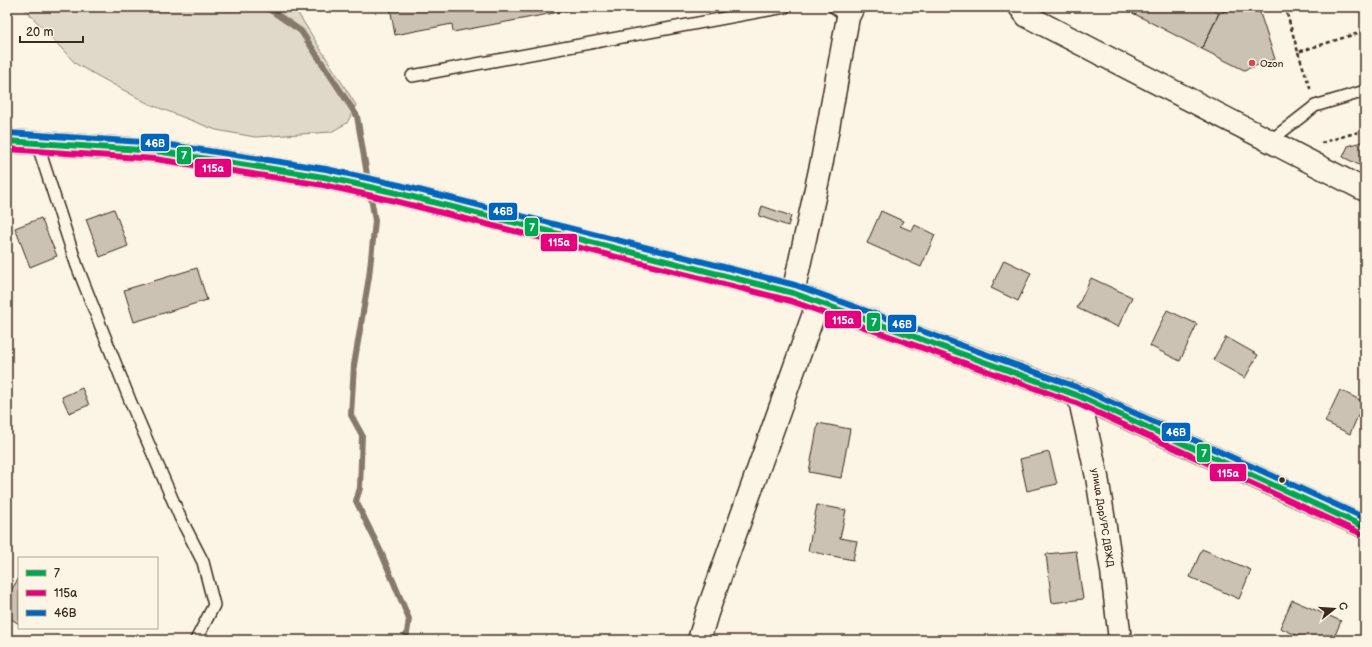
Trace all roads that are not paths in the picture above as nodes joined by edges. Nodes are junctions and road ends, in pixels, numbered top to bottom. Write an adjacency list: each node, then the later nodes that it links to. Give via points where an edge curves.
1 (785, 7): 4 (lane)
2 (1020, 7): 7 (main road, via 1027,16)
3 (845, 10): 10 (main road, via 822,161)
4 (412, 76)
5 (1365, 91): 7 (lane, via 1315,106)
6 (7, 140): 8 (main road)
7 (1270, 141): 9 (main road)
8 (37, 143): 10 (main road, via 156,151 324,177); 14 (lane, via 78,266 128,396 180,517 203,562 214,604)
9 (1365, 190)
10 (793, 293): 11 (main road)
11 (818, 302): 12 (main road); 15 (main road)
12 (1078, 396): 13 (main road); 16 (main road, улица ДорУРС ДВЖД, via 1097,478)
13 (1365, 527)
14 (196, 640)
15 (699, 640)
16 (1120, 640)

